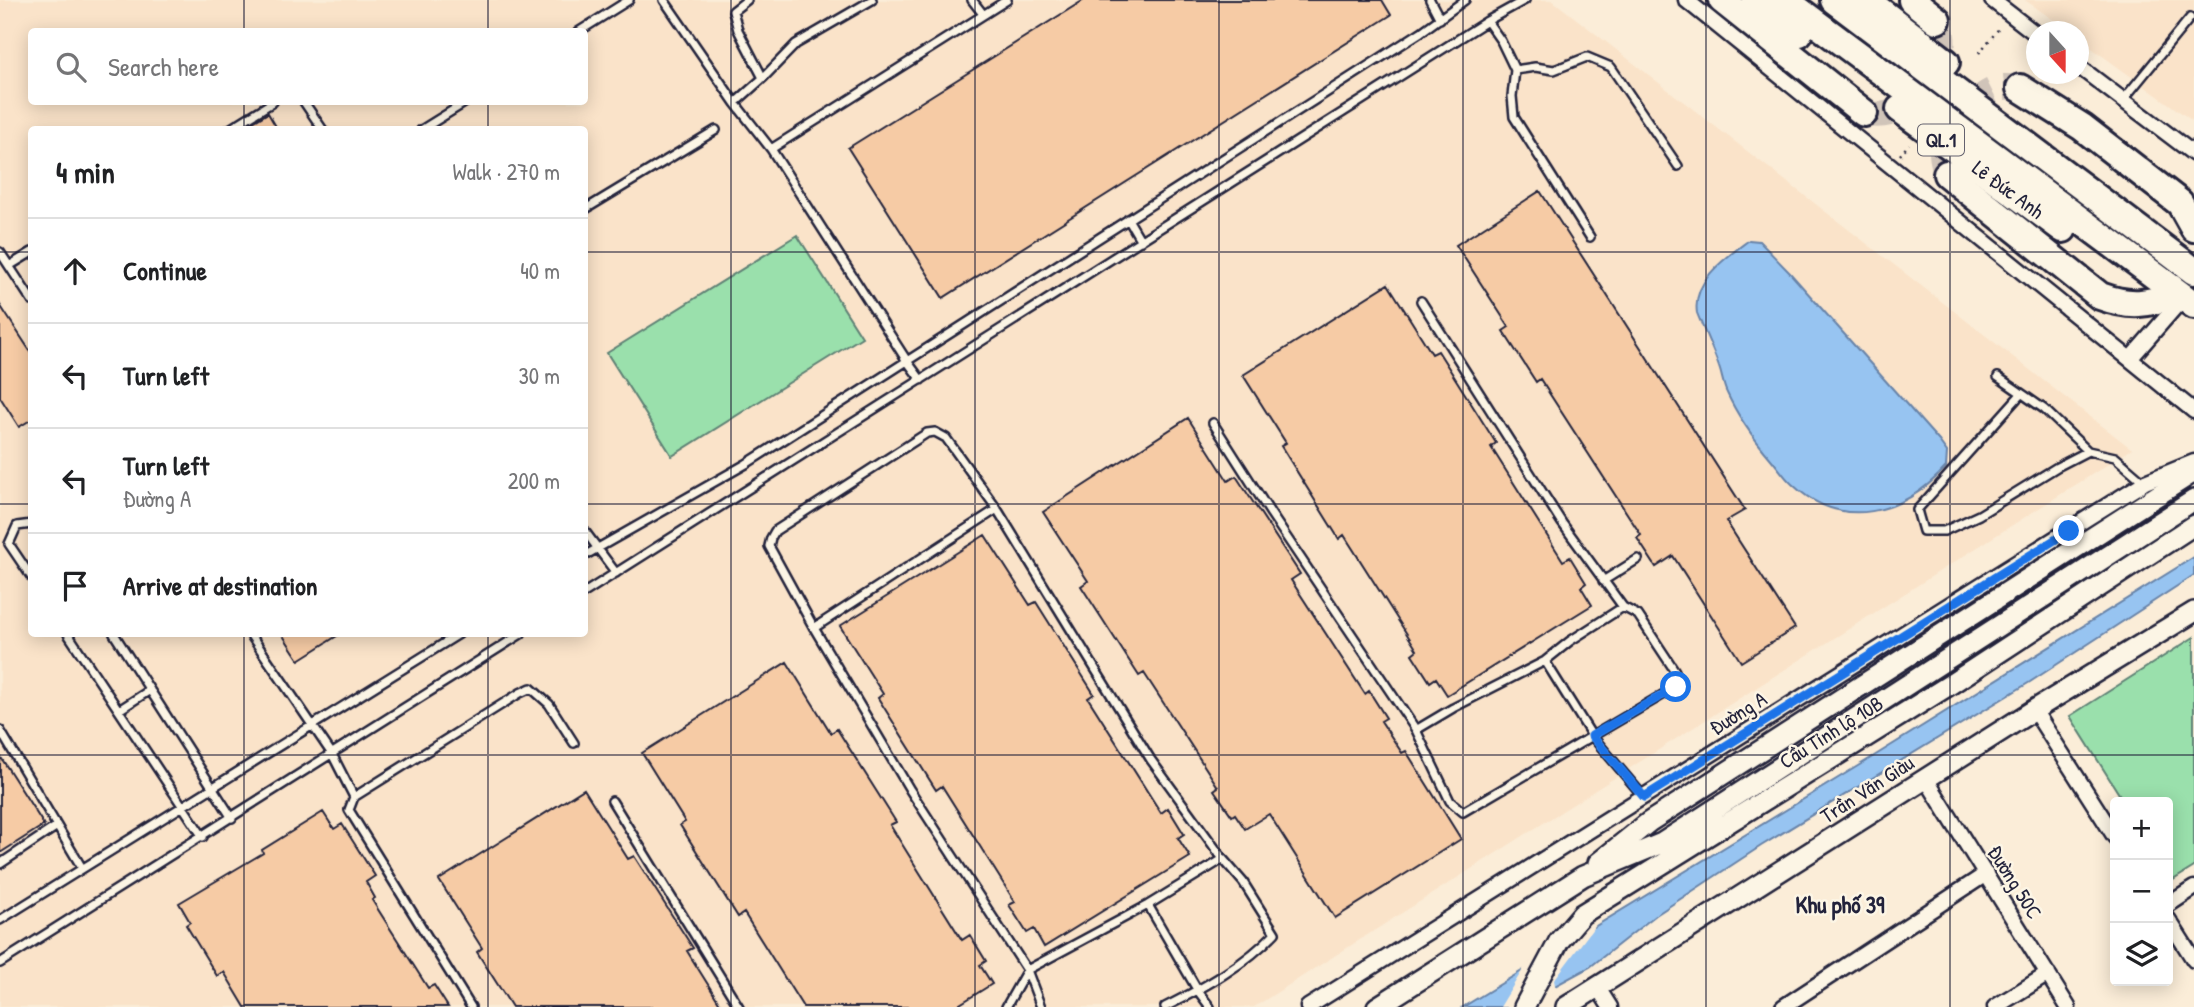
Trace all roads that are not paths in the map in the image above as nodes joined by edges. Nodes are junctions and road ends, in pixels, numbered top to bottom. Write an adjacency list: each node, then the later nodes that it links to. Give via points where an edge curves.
1 (629, 0): 24 (lane)
2 (664, 0): 30 (lane)
3 (747, 0): 27 (lane, via 733,11)
4 (872, 0): 27 (lane, via 796,44)
5 (972, 0): 18 (lane)
6 (1007, 0): 18 (lane)
7 (1430, 0): 20 (lane)
8 (1465, 0): 20 (lane)
9 (1525, 0): 22 (lane)
10 (1686, 0): 57 (street)
11 (1722, 0): 34 (highway)
12 (1756, 0): 51 (highway, Lê Đức Anh / QL.1, via 2023,202 2099,252)
13 (1785, 0): 51 (highway, Lê Đức Anh / QL.1)
14 (1834, 0): 48 (highway, QL.1)
15 (1866, 0): 48 (highway, QL.1, via 2119,196)
16 (1912, 0): 21 (highway)
17 (1992, 0): 23 (street)
18 (983, 14): 39 (lane)
19 (2190, 18): 29 (lane)
20 (1440, 19): 44 (lane)
21 (1937, 20)
22 (1487, 21): 25 (lane); 47 (lane)
23 (2026, 26)
24 (584, 28)
25 (1515, 70): 41 (lane, via 1553,70 1587,57 1611,67); 46 (lane, via 1514,117)
26 (2089, 74): 29 (street)
27 (763, 78): 30 (lane)
28 (2020, 88): 45 (highway, via 2082,127 2180,203)
29 (2123, 100): 40 (street)
30 (735, 103): 39 (lane)
31 (268, 105): 35 (lane)
32 (306, 105): 36 (lane)
33 (461, 105): 37 (lane)
34 (1864, 113)
35 (234, 126)
36 (320, 126)
37 (427, 126)
38 (716, 130): 43 (lane)
39 (771, 149): 58 (lane)
40 (2194, 154)
41 (1678, 166)
42 (1947, 174): 55 (highway, via 2100,296 2120,304)
43 (588, 208)
44 (1128, 219): 47 (lane); 58 (lane)
45 (2194, 228)
46 (1590, 237)
47 (1141, 240): 60 (lane)
48 (2153, 240): 53 (highway, QL.1)
49 (0, 252): 52 (lane)
50 (28, 255): 52 (lane)
51 (2136, 262): 55 (highway, Lê Đức Anh / QL.1)
52 (9, 266): 54 (lane)
53 (2194, 271)
54 (28, 295)
55 (2185, 298): 57 (street)
56 (1421, 301): 78 (lane)
57 (2130, 359): 62 (street)
58 (907, 361): 60 (lane); 73 (lane, via 746,464)
59 (1998, 377): 61 (lane)
60 (921, 380): 77 (lane)
61 (2021, 394): 64 (lane); 64 (lane, via 1917,510 1923,531 1944,531 1979,515)
62 (2194, 411)
63 (1213, 423): 94 (lane)
64 (2088, 451): 67 (lane, via 2115,457)
65 (2194, 462): 67 (street, Đường A)
66 (2194, 472): 111 (main road, via 1649,822)
67 (2145, 482): 101 (street, Đường A)
68 (2194, 500): 111 (main road, Cầu Tỉnh lộ 10B, via 1662,843)
69 (997, 509): 82 (lane); 82 (lane, via 946,438 935,432 775,531 769,546 773,556); 108 (lane, via 1151,760)
70 (28, 525): 76 (lane, via 17,526 9,544)
71 (2194, 525): 132 (main road, Cầu Tỉnh lộ 10B, via 1951,684 1582,914 1559,941)
72 (588, 536): 73 (lane)
73 (597, 548): 74 (lane); 77 (lane)
74 (588, 554)
75 (1638, 559): 78 (lane)
76 (28, 572)
77 (615, 573): 79 (lane)
78 (1602, 580): 80 (lane)
79 (588, 590)
80 (1623, 607): 88 (lane); 95 (lane, via 1638,615 1668,659 1676,687)
81 (2194, 612): 91 (main road, Trần Văn Giàu)
82 (814, 628): 120 (lane, via 910,790)
83 (70, 637): 90 (lane)
84 (116, 637): 89 (lane)
85 (252, 637): 92 (lane)
86 (453, 637): 92 (lane)
87 (516, 637): 97 (lane)
88 (1545, 661): 94 (lane); 95 (lane)
89 (150, 690): 90 (lane); 99 (lane)
90 (119, 710): 103 (lane)
91 (2034, 710): 98 (main road, Trần Văn Giàu); 106 (street)
92 (311, 724): 97 (lane); 99 (lane)
93 (0, 730): 105 (lane)
94 (1416, 730): 95 (lane, via 1450,801 1463,812)
95 (1592, 736): 101 (lane)
96 (574, 743): 100 (lane, via 549,704 531,688)
97 (332, 754): 100 (lane); 104 (lane)
98 (1926, 779): 112 (street, Đường 50C); 122 (main road, Trần Văn Giàu)
99 (212, 787): 103 (lane); 104 (lane)
100 (354, 797): 124 (lane, via 349,810)
101 (1644, 797): 130 (street, Đường A)
102 (612, 801): 125 (lane)
103 (182, 806): 107 (lane); 110 (lane)
104 (232, 818): 107 (lane)
105 (57, 826): 109 (lane); 110 (lane)
106 (2110, 829)
107 (203, 836): 119 (lane)
108 (1223, 859): 115 (lane); 123 (lane, via 1275,933 1257,953)
109 (0, 864)
110 (82, 869): 116 (lane)
111 (1588, 874): 131 (main road)
112 (1986, 874): 121 (street, Đường 50C); 135 (street)
113 (2194, 888): 114 (street)
114 (2173, 902)
115 (1148, 905): 120 (lane); 123 (lane)
116 (0, 920)
117 (2171, 923): 118 (street)
118 (2194, 960)
119 (0, 963)
120 (1027, 970): 126 (lane); 127 (lane)
121 (2048, 974): 136 (street); 137 (street, Đường 50C)
122 (1598, 988): 133 (main road, Trần Văn Giàu); 134 (street)
123 (1198, 991): 128 (lane); 129 (lane)
124 (471, 1007)
125 (739, 1007)
126 (1006, 1007)
127 (1041, 1007)
128 (1165, 1007)
129 (1210, 1007)
130 (1308, 1007)
131 (1377, 1007)
132 (1524, 1007)
133 (1566, 1007)
134 (1611, 1007)
135 (1783, 1007)
136 (1995, 1007)
137 (2068, 1007)

